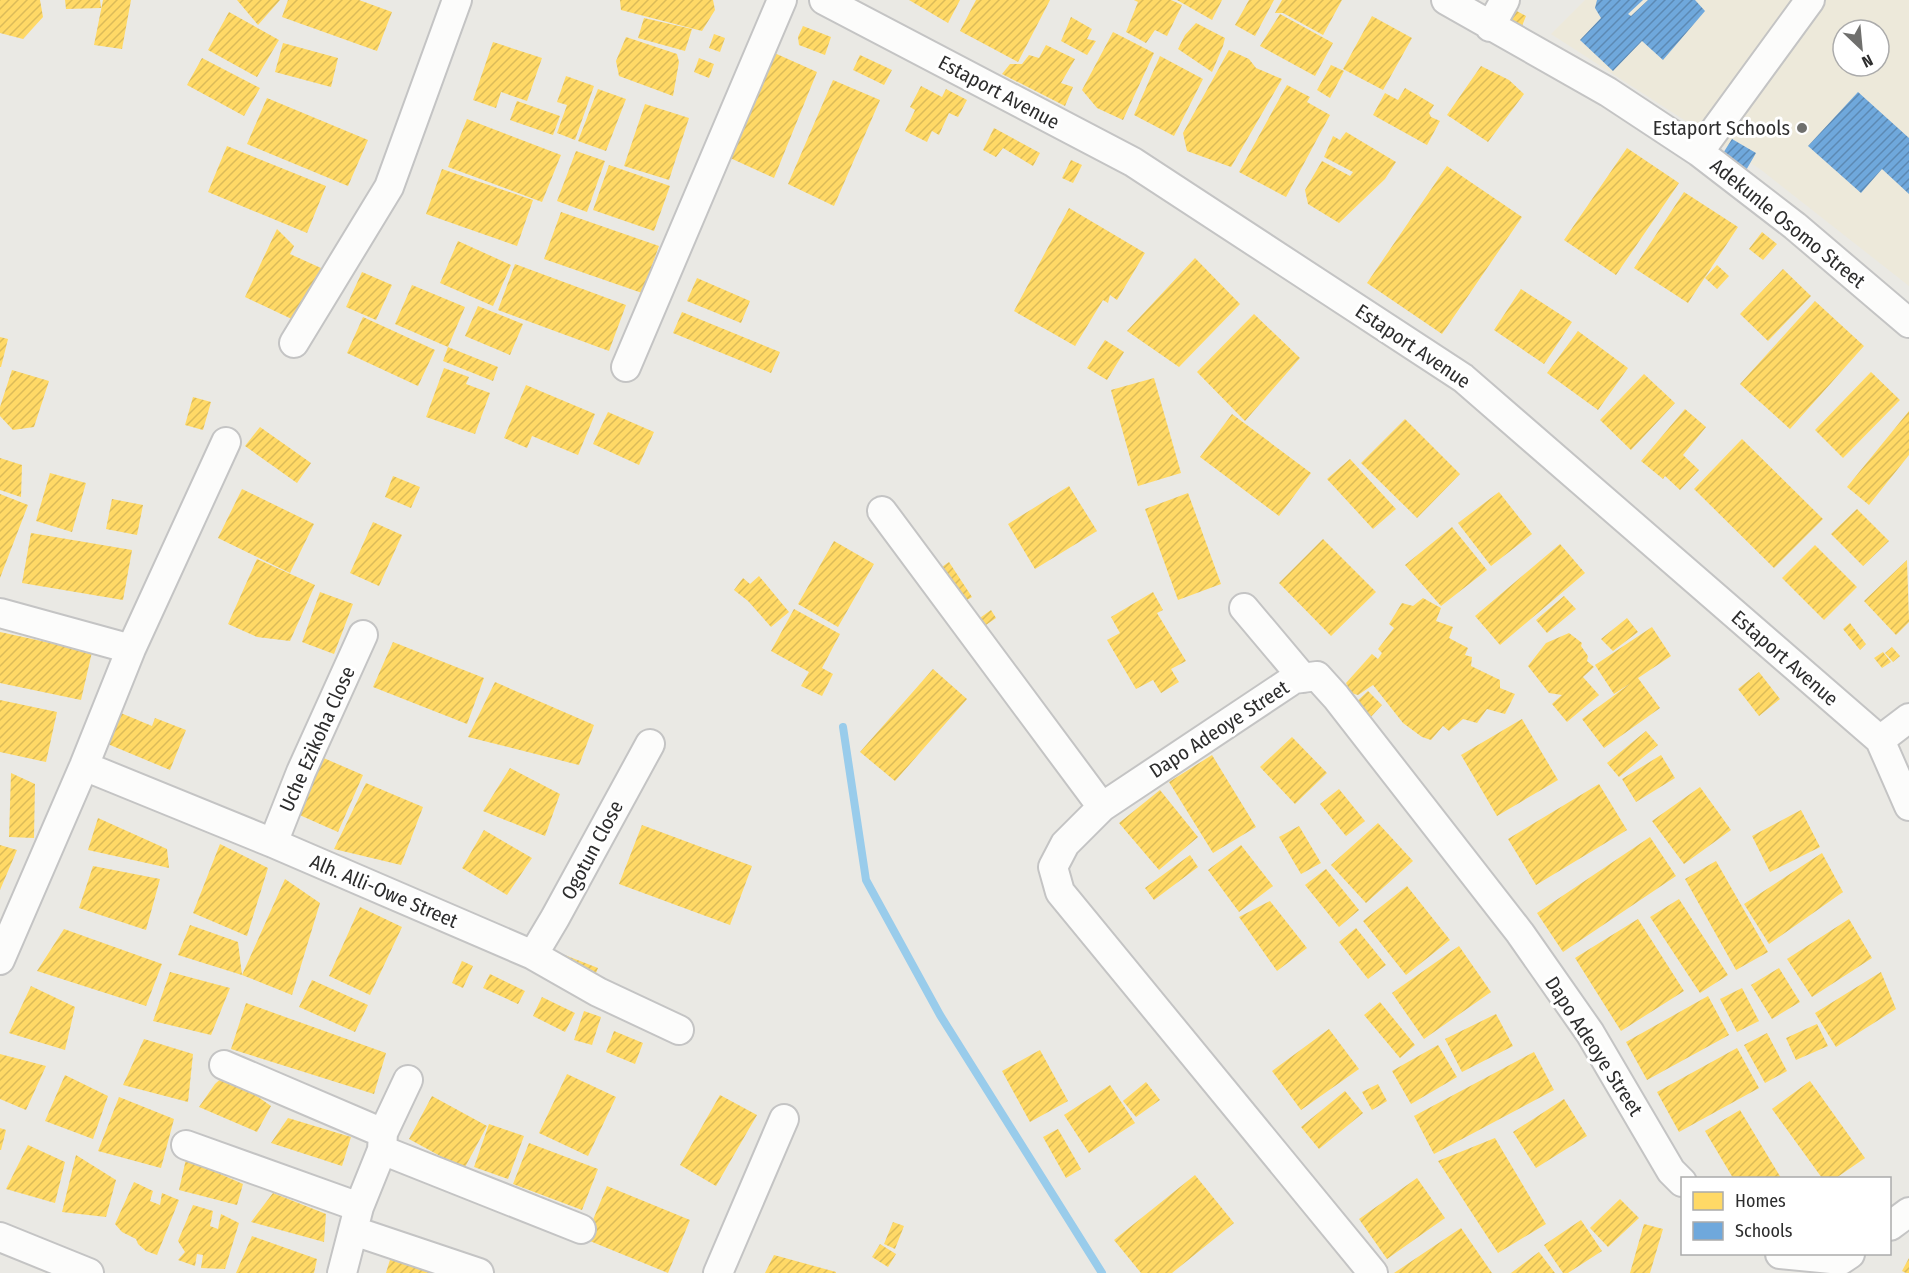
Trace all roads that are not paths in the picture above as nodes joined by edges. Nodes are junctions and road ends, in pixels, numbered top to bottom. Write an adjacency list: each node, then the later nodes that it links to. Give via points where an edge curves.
1 (458, 0): 10 (street, via 389,187)
2 (782, 0): 11 (street)
3 (824, 0): 20 (street, Estaport Avenue, via 1132,162 1463,378)
4 (1446, 0): 7 (street, Adekunle Osomo Street)
5 (1505, 0): 7 (street)
6 (1810, 0): 8 (street)
7 (1490, 27): 8 (street, Adekunle Osomo Street, via 1608,92)
8 (1699, 152): 9 (street, Adekunle Osomo Street, via 1796,226)
9 (1909, 323)
10 (294, 343)
11 (626, 367)
12 (226, 442): 17 (street)
13 (882, 511): 24 (street)
14 (1244, 608): 18 (street)
15 (0, 613): 17 (street)
16 (363, 635): 25 (street, Uche Ezikoha Close)
17 (131, 649): 22 (street)
18 (1303, 678): 24 (street, Dapo Adeoye Street, via 1294,679); 34 (street, Dapo Adeoye Street, via 1317,676 1336,697 1520,933 1590,1033 1671,1171)
19 (1909, 718): 20 (street)
20 (1880, 740): 23 (street, Estaport Avenue)
21 (651, 744): 26 (street, Ogotun Close)
22 (84, 766): 25 (street, Alh. Alli-Owe Street); 27 (street)
23 (1909, 806)
24 (1102, 807): 46 (street, Dapo Adeoye Street, via 1065,844 1053,867 1060,892)
25 (273, 843): 26 (street, Alh. Alli-Owe Street)
26 (532, 955): 28 (street, Alh. Alli-Owe Street)
27 (0, 960)
28 (679, 1030)
29 (224, 1065): 32 (street)
30 (408, 1080): 32 (street)
31 (784, 1119): 45 (street)
32 (383, 1141): 36 (street); 38 (street)
33 (186, 1145): 36 (street)
34 (1681, 1180)
35 (1909, 1212): 37 (street)
36 (357, 1219): 43 (street); 44 (street)
37 (1891, 1225)
38 (581, 1228)
39 (0, 1237): 42 (street)
40 (1788, 1255): 41 (street)
41 (1844, 1262)
42 (89, 1273)
43 (342, 1273)
44 (478, 1273)
45 (718, 1273)
46 (1373, 1273)

